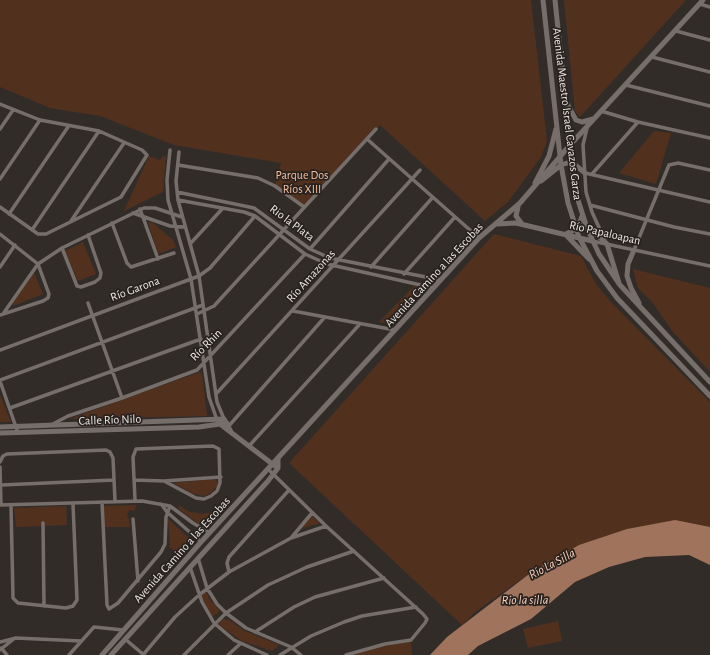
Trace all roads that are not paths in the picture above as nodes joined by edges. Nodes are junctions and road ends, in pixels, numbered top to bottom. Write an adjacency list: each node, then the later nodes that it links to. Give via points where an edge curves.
1 (543, 0): 9 (street, Avenida Maestro Israel Cavazos Garza)
2 (555, 0): 11 (street, Avenida Maestro Israel Cavazos Garza)
3 (701, 2): 4 (street); 5 (street, Avenida Camino a las Escobas)
4 (710, 7)
5 (676, 31): 6 (street); 7 (street, Avenida Camino a las Escobas)
6 (710, 40)
7 (652, 57): 8 (street); 10 (street, Avenida Camino a las Escobas)
8 (710, 72)
9 (552, 83): 16 (street, via 558,113 562,117); 20 (street, Avenida Maestro Israel Cavazos Garza)
10 (626, 85): 13 (street); 15 (street, Avenida Camino a las Escobas)
11 (565, 100): 16 (street, Avenida Maestro Israel Cavazos Garza); 17 (street, via 576,120 582,122)
12 (0, 104): 14 (street)
13 (710, 106)
14 (13, 110): 18 (street); 23 (street)
15 (601, 111): 17 (street, Avenida Camino a las Escobas); 19 (street)
16 (567, 117): 29 (street, Avenida Maestro Israel Cavazos Garza)
17 (594, 119): 21 (street, Avenida Camino a las Escobas)
18 (40, 120): 22 (street); 41 (street)
19 (638, 122): 26 (street); 40 (street)
20 (557, 124): 32 (street, Avenida Maestro Israel Cavazos Garza); 43 (street, via 549,156)
21 (588, 126): 29 (street, Avenida Camino a las Escobas); 39 (street, via 583,146)
22 (68, 127): 25 (street); 56 (street)
23 (0, 129)
24 (376, 129): 27 (street)
25 (99, 131): 28 (street); 71 (street)
26 (710, 138)
27 (367, 139): 33 (street); 52 (street)
28 (124, 143): 64 (street); 64 (street, via 146,153 146,159 121,197)
29 (570, 145): 32 (street, Avenida Camino a las Escobas); 34 (street, Avenida Maestro Israel Cavazos Garza)
30 (170, 150): 57 (street, via 167,188)
31 (178, 152): 35 (street)
32 (560, 156): 36 (street, Avenida Maestro Israel Cavazos Garza); 43 (street, Avenida Camino a las Escobas)
33 (389, 159): 42 (street); 86 (street)
34 (572, 163): 36 (street); 39 (street); 60 (street, Avenida Maestro Israel Cavazos Garza)
35 (178, 165): 45 (street); 52 (street, via 264,180)
36 (561, 165): 43 (street); 73 (street, Avenida Maestro Israel Cavazos Garza)
37 (420, 170): 42 (street, Río Amazonas)
38 (710, 170): 44 (street, via 671,163)
39 (584, 173): 40 (street); 50 (street)
40 (592, 174): 44 (street)
41 (0, 179)
42 (412, 179): 46 (street); 91 (street, Río Amazonas)
43 (535, 184): 49 (street, Avenida Camino a las Escobas)
44 (658, 190): 48 (street); 63 (street)
45 (177, 192): 47 (street); 72 (street, Rio la Plata, via 254,208)
46 (433, 198): 62 (street); 97 (street)
47 (178, 200): 53 (street, Rio la Plata); 61 (street)
48 (710, 202)
49 (520, 203): 67 (street, Avenida Camino a las Escobas); 68 (street, via 516,214)
50 (590, 205): 63 (street); 83 (street)
51 (0, 207): 56 (street)
52 (304, 207): 72 (street)
53 (223, 208): 59 (street, Rio la Plata); 82 (street)
54 (140, 210): 55 (street); 57 (street, via 151,208); 58 (street)
55 (133, 213): 58 (street); 65 (street)
56 (9, 214): 71 (street)
57 (172, 214): 61 (street); 69 (street)
58 (143, 215): 69 (street); 90 (street)
59 (256, 216): 75 (street, Rio la Plata); 99 (street, Río Garona)
60 (582, 216): 66 (street, Avenida Maestro Israel Cavazos Garza); 73 (street)
61 (182, 217): 70 (street)
62 (455, 217): 79 (street); 98 (street)
63 (647, 220): 77 (street); 87 (street)
64 (70, 222): 71 (street, via 43,235)
65 (112, 223): 78 (street); 90 (street, via 127,263 131,267)
66 (585, 223): 81 (street, Avenida Maestro Israel Cavazos Garza); 83 (street)
67 (496, 224): 68 (street, Río Papaloapan); 79 (street, Avenida Camino a las Escobas)
68 (522, 224): 76 (street, Río Papaloapan)
69 (176, 227): 70 (street); 100 (street)
70 (185, 227): 82 (street)
71 (32, 230)
72 (284, 230): 75 (street); 86 (street, Rio la Plata)
73 (576, 230): 76 (street); 80 (street, Avenida Maestro Israel Cavazos Garza)
74 (0, 234): 84 (street)
75 (280, 234): 89 (street, Rio la Plata); 108 (street, via 214,306)
76 (564, 234): 80 (street, Río Papaloapan); 92 (street)
77 (710, 234)
78 (88, 235): 85 (street); 85 (street, via 101,273 95,282 77,286)
79 (479, 238): 101 (street, Avenida Camino a las Escobas)
80 (579, 238): 81 (street, Río Papaloapan); 92 (street, Avenida Maestro Israel Cavazos Garza)
81 (592, 241): 83 (street, Río Papaloapan); 102 (street, Avenida Maestro Israel Cavazos Garza)
82 (190, 244): 99 (street)
83 (607, 244): 87 (street, Río Papaloapan); 102 (street)
84 (15, 245): 93 (street); 96 (street)
85 (62, 248): 93 (street)
86 (310, 249): 91 (street, Rio la Plata)
87 (634, 250): 95 (street, Río Papaloapan); 107 (street, via 627,268 627,276)
88 (174, 253): 90 (street)
89 (305, 254): 94 (street, Rio la Plata); 119 (street, Río Rhin)
90 (158, 259)
91 (339, 260): 94 (street, Río Amazonas); 97 (street, Rio la Plata)
92 (590, 260): 124 (street, Avenida Maestro Israel Cavazos Garza, via 616,298)
93 (38, 264): 111 (street); 111 (street, via 48,290 48,298)
94 (334, 266): 103 (street, Rio la Plata); 109 (street, Río Amazonas)
95 (710, 266)
96 (0, 267)
97 (371, 267): 98 (street, Rio la Plata)
98 (404, 274): 101 (street, Rio la Plata)
99 (199, 276): 100 (street, Río Garona); 105 (street)
100 (192, 279): 106 (street); 112 (street, Río Garona)
101 (441, 280): 103 (street, Avenida Camino a las Escobas)
102 (620, 285): 107 (street, Avenida Maestro Israel Cavazos Garza)
103 (434, 288): 115 (street, Avenida Camino a las Escobas)
104 (88, 303): 112 (street)
105 (204, 305): 106 (street); 108 (street)
106 (196, 307): 110 (street); 117 (street)
107 (642, 309): 123 (street, Avenida Maestro Israel Cavazos Garza)
108 (205, 311): 110 (street); 119 (street)
109 (293, 311): 113 (street); 125 (street, Río Amazonas)
110 (197, 314): 116 (street)
111 (2, 315)
112 (92, 315): 117 (street); 118 (street, Río Garona)
113 (324, 318): 114 (street); 132 (street)
114 (359, 324): 115 (street); 137 (street)
115 (395, 330): 138 (street, Avenida Camino a las Escobas)
116 (200, 339): 120 (street); 121 (street)
117 (102, 342): 121 (street); 122 (street)
118 (0, 350)
119 (211, 356): 120 (street, Río Rhin); 125 (street)
120 (204, 364): 127 (street, Río Rhin, via 194,372); 129 (street, via 209,397)
121 (112, 370): 127 (street); 128 (street)
122 (0, 381): 128 (street)
123 (710, 382)
124 (708, 390): 126 (street, Avenida Maestro Israel Cavazos Garza)
125 (216, 394): 132 (street)
126 (710, 396)
127 (122, 398): 131 (street, Río Rhin, via 68,416)
128 (10, 408): 134 (street)
129 (217, 420): 130 (street); 131 (street, Calle Río Nilo); 132 (street, Calle Río Nilo)
130 (220, 425): 132 (street, Calle Río Nilo); 136 (street, Calle Río Nilo)
131 (48, 426): 134 (street, Calle Río Nilo)
132 (227, 426): 137 (street)
133 (0, 427): 134 (street, Calle Río Nilo)
134 (16, 427): 136 (street)
135 (0, 433): 136 (street, Calle Río Nilo)
136 (18, 433)
137 (249, 446): 140 (street)
138 (278, 459): 140 (street, Avenida Camino a las Escobas); 142 (street, Avenida Camino a las Escobas)
139 (0, 462): 146 (street, via 2,456 7,454 106,450 112,456)
140 (273, 464): 142 (street); 143 (street, Avenida Camino a las Escobas)
141 (0, 467): 149 (street)
142 (278, 468): 144 (street, Avenida Camino a las Escobas)
143 (268, 469): 144 (street); 164 (street, Avenida Camino a las Escobas)
144 (274, 475): 150 (street); 168 (street, Avenida Camino a las Escobas)
145 (220, 477): 147 (street, via 220,454 217,447 140,448 133,453); 148 (street); 148 (street, via 217,491 204,499 193,497)
146 (114, 480): 149 (street); 152 (street)
147 (134, 480): 148 (street); 151 (street)
148 (164, 481)
149 (1, 484): 156 (street)
150 (289, 490): 160 (street); 170 (street, via 229,557)
151 (135, 500): 152 (street); 155 (street)
152 (115, 501): 153 (street)
153 (102, 502): 154 (street); 172 (street, via 108,608 114,607)
154 (73, 504): 157 (street); 177 (street, via 77,600 70,608)
155 (161, 504): 158 (street); 159 (street)
156 (0, 505): 157 (street)
157 (10, 506): 177 (street, via 13,598 18,603)
158 (170, 506): 159 (street); 164 (street)
159 (167, 512): 166 (street); 172 (street, via 163,548)
160 (312, 513): 163 (street); 165 (street)
161 (133, 519): 172 (street)
162 (42, 523): 177 (street)
163 (326, 526): 165 (street); 167 (street)
164 (210, 533): 166 (street, Avenida Camino a las Escobas)
165 (291, 538): 170 (street)
166 (201, 542): 175 (street, Avenida Camino a las Escobas)
167 (354, 551): 171 (street); 179 (street, via 289,574)
168 (198, 558): 169 (street, Avenida Camino a las Escobas); 173 (street)
169 (190, 567): 174 (street); 176 (street, Avenida Camino a las Escobas)
170 (229, 572): 173 (street)
171 (384, 578): 178 (street); 182 (street, via 315,597)
172 (138, 581)
173 (207, 588): 174 (street); 179 (street)
174 (199, 595): 180 (street); 194 (street, via 166,627)
175 (152, 597): 176 (street); 181 (street, Avenida Camino a las Escobas)
176 (158, 602): 184 (street, Avenida Camino a las Escobas)
177 (44, 606)
178 (416, 607): 189 (street, via 362,616); 200 (street, via 427,619 411,640)
179 (226, 613): 180 (street); 182 (street)
180 (214, 623): 187 (street); 195 (street)
181 (123, 630): 185 (street, via 94,628); 192 (street, Avenida Camino a las Escobas)
182 (255, 632): 189 (street)
183 (16, 638): 185 (street); 186 (street); 188 (street)
184 (125, 639): 193 (street, Avenida Camino a las Escobas); 194 (street)
185 (81, 641): 191 (street)
186 (0, 642)
187 (240, 644): 196 (street); 197 (street)
188 (0, 648): 190 (street)
189 (291, 648): 198 (street); 199 (street)
190 (7, 655)
191 (69, 655)
192 (102, 655)
193 (111, 655)
194 (143, 655)
195 (184, 655)
196 (228, 655)
197 (268, 655)
198 (280, 655)
199 (301, 655)
200 (346, 655)

